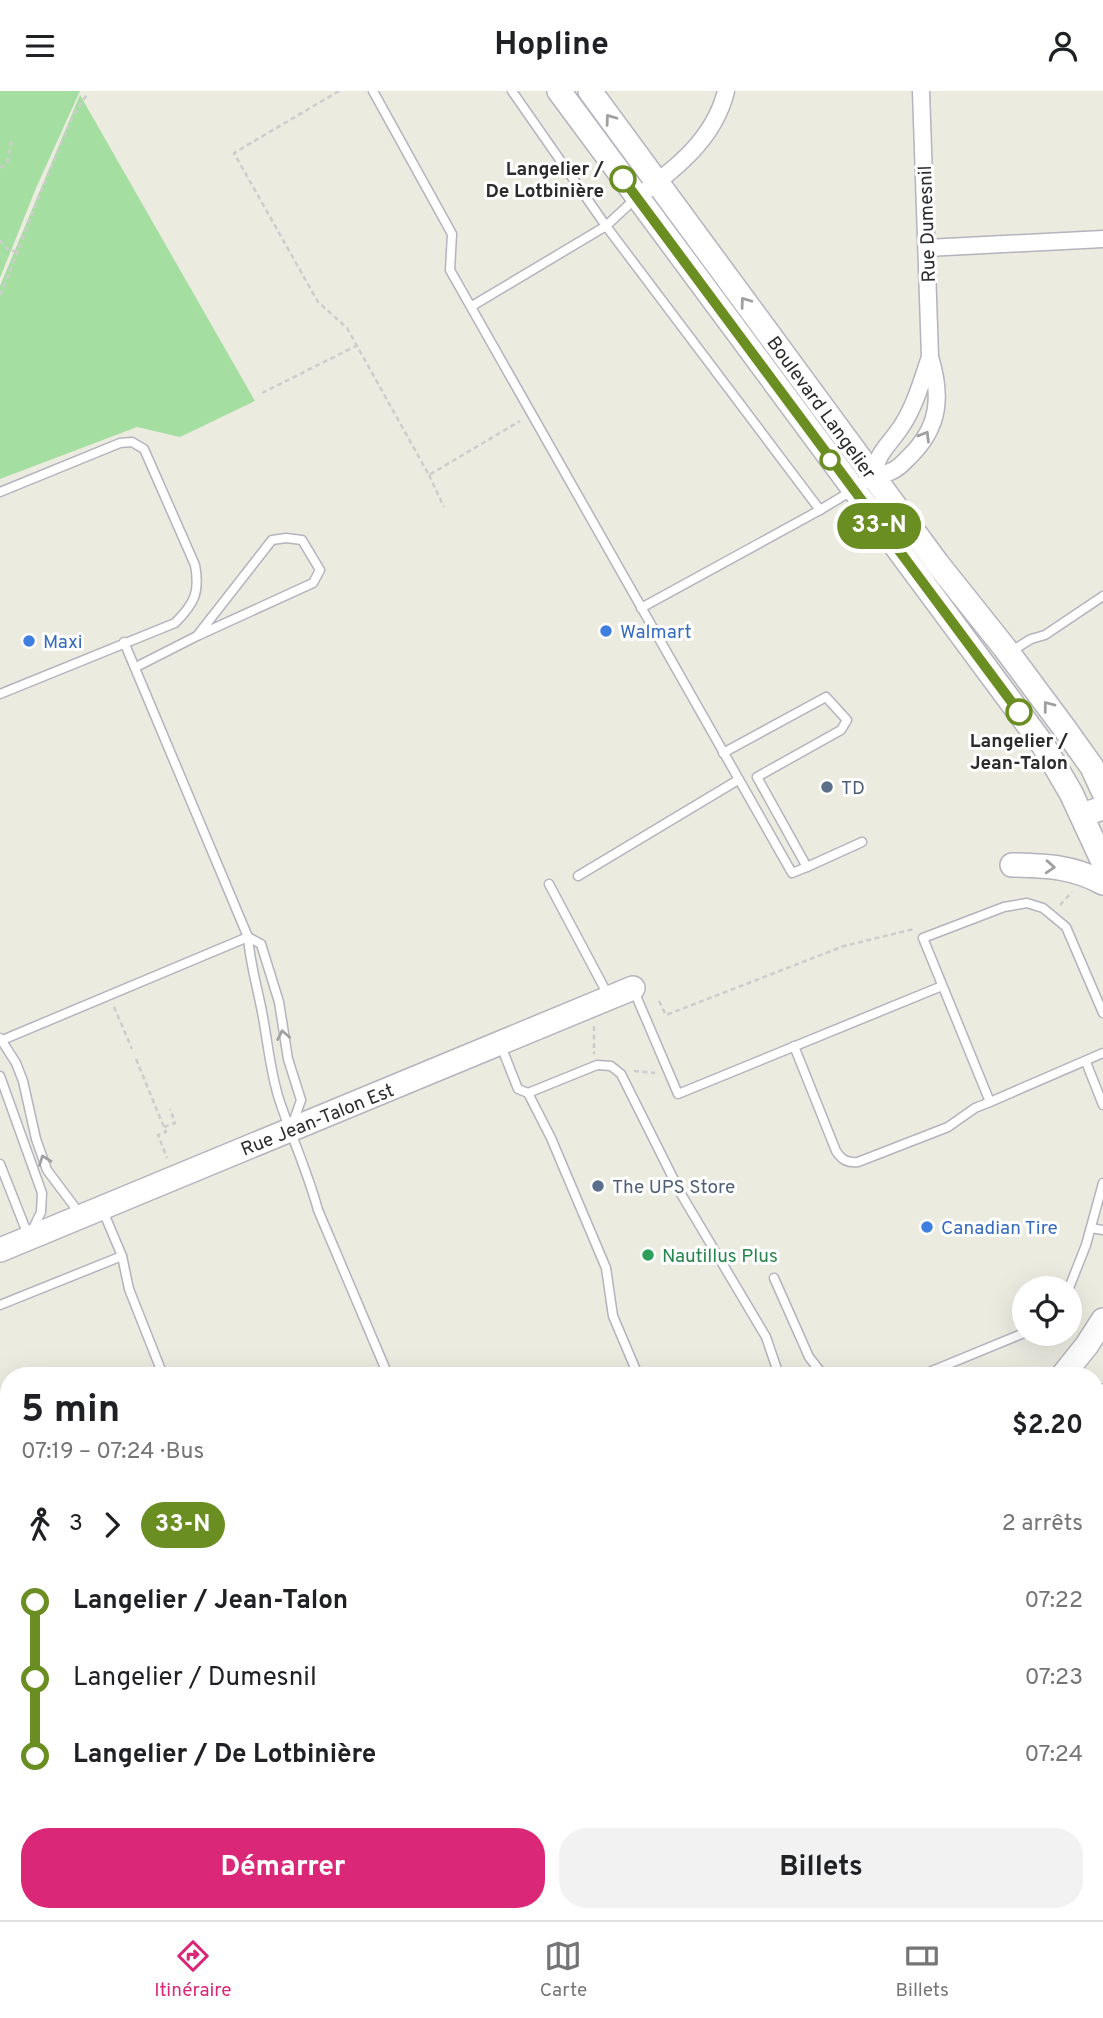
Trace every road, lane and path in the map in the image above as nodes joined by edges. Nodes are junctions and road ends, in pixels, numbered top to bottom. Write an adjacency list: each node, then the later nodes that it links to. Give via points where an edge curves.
1 (339, 91): 20 (path, via 234,153 318,302 347,328)
2 (373, 91): 19 (lane, via 452,235 450,270)
3 (512, 91): 13 (lane)
4 (559, 91): 12 (main road, Boulevard Langelier)
5 (590, 91): 11 (main road, Boulevard Langelier, one-way to 5)
6 (726, 91): 11 (street, via 711,130)
7 (921, 91): 16 (street, Rue Dumesnil)
8 (88, 95): 17 (path, via 66,130)
9 (12, 139): 10 (path, via 7,163)
10 (0, 168)
11 (657, 183): 12 (street); 25 (main road, Boulevard Langelier, one-way to 11)
12 (636, 198): 13 (lane); 26 (main road, Boulevard Langelier)
13 (606, 226): 19 (lane); 29 (lane)
14 (1103, 239): 16 (street)
15 (0, 240): 17 (path, via 8,250)
16 (927, 248): 21 (street, Rue Dumesnil)
17 (18, 252): 18 (path)
18 (0, 295)
19 (472, 306): 23 (lane)
20 (356, 346): 22 (path); 24 (path)
21 (930, 357): 25 (street, Rue Dumesnil, via 915,402 878,456); 25 (street, Rue Dumesnil, one-way to 21, via 892,471 927,434 938,405)
22 (262, 393)
23 (532, 414): 24 (path); 31 (lane)
24 (429, 475): 28 (path)
25 (872, 476): 26 (street, Rue Dumesnil); 34 (main road, Boulevard Langelier)
26 (853, 490): 29 (lane); 40 (main road, Boulevard Langelier, via 1043,745)
27 (0, 492): 33 (lane, via 120,443 132,442 144,449 198,580 188,610 175,623)
28 (444, 507)
29 (820, 510): 31 (lane)
30 (1103, 596): 34 (lane)
31 (641, 608): 37 (lane)
32 (197, 636): 32 (lane, via 272,540 302,540 320,570 313,583); 35 (lane)
33 (124, 642): 35 (lane); 36 (lane)
34 (1009, 653): 39 (main road, Boulevard Langelier, one-way to 34)
35 (135, 667): 52 (lane)
36 (0, 694)
37 (723, 753): 38 (lane); 45 (lane, via 826,697 847,720 841,730 757,777)
38 (738, 780): 45 (lane, via 792,873); 46 (lane)
39 (1102, 785): 40 (main road)
40 (1071, 793): 41 (main road, Boulevard Langelier)
41 (1092, 812): 43 (main road, Boulevard Langelier)
42 (862, 842): 45 (lane)
43 (1103, 862)
44 (1012, 865): 47 (main road, one-way to 47, via 1067,868)
45 (807, 867)
46 (578, 876)
47 (1103, 883)
48 (549, 884): 55 (lane)
49 (1074, 890): 50 (path)
50 (1058, 907)
51 (923, 926): 56 (path, via 844,946 666,1015)
52 (248, 937): 60 (lane); 76 (lane, via 271,1069); 76 (lane, one-way to 52, via 301,1100 261,944)
53 (942, 986): 58 (lane, via 923,939 1004,907 1027,903 1051,913 1066,927); 63 (lane); 72 (lane)
54 (633, 988): 55 (main road, Rue Jean-Talon Est); 68 (lane)
55 (609, 998): 61 (main road, Rue Jean-Talon Est)
56 (659, 1001)
57 (114, 1007): 64 (path)
58 (1103, 1013)
59 (594, 1027): 62 (path)
60 (0, 1040): 80 (lane, one-way to 60, via 47,1170 23,1081)
61 (500, 1044): 71 (lane, via 518,1089); 76 (main road, Rue Jean-Talon Est)
62 (592, 1047)
63 (794, 1047): 68 (lane, via 678,1094); 72 (lane, via 836,1151 850,1162 948,1127)
64 (132, 1049)
65 (1103, 1053): 67 (lane)
66 (136, 1059): 75 (path)
67 (1086, 1062): 72 (lane); 73 (lane)
68 (668, 1069): 69 (path, via 655,1074 632,1070)
69 (621, 1074): 71 (lane, via 611,1066 597,1065); 94 (lane, via 681,1194 766,1337)
70 (0, 1076): 83 (lane, via 42,1193 41,1212)
71 (528, 1093): 93 (lane, via 606,1268 614,1316)
72 (990, 1102)
73 (1103, 1105)
74 (170, 1109): 75 (path, via 174,1123)
75 (164, 1127): 77 (path, via 166,1132 158,1135)
76 (291, 1130): 80 (main road, Rue Jean-Talon Est); 92 (lane, via 318,1210)
77 (167, 1158)
78 (0, 1164): 83 (lane)
79 (1103, 1184): 81 (lane)
80 (92, 1212): 83 (main road, Rue Jean-Talon Est); 85 (lane)
81 (1091, 1228): 82 (lane); 86 (lane)
82 (1103, 1230)
83 (29, 1238): 84 (main road, Rue Jean-Talon Est)
84 (0, 1250)
85 (122, 1256): 88 (lane); 91 (lane, via 129,1289)
86 (1073, 1276)
87 (774, 1278): 95 (lane)
88 (0, 1305)
89 (1103, 1320): 97 (main road)
90 (1012, 1338): 96 (lane)
91 (160, 1367)
92 (385, 1367)
93 (635, 1367)
94 (776, 1367)
95 (817, 1367)
96 (941, 1367)
97 (1069, 1367)

